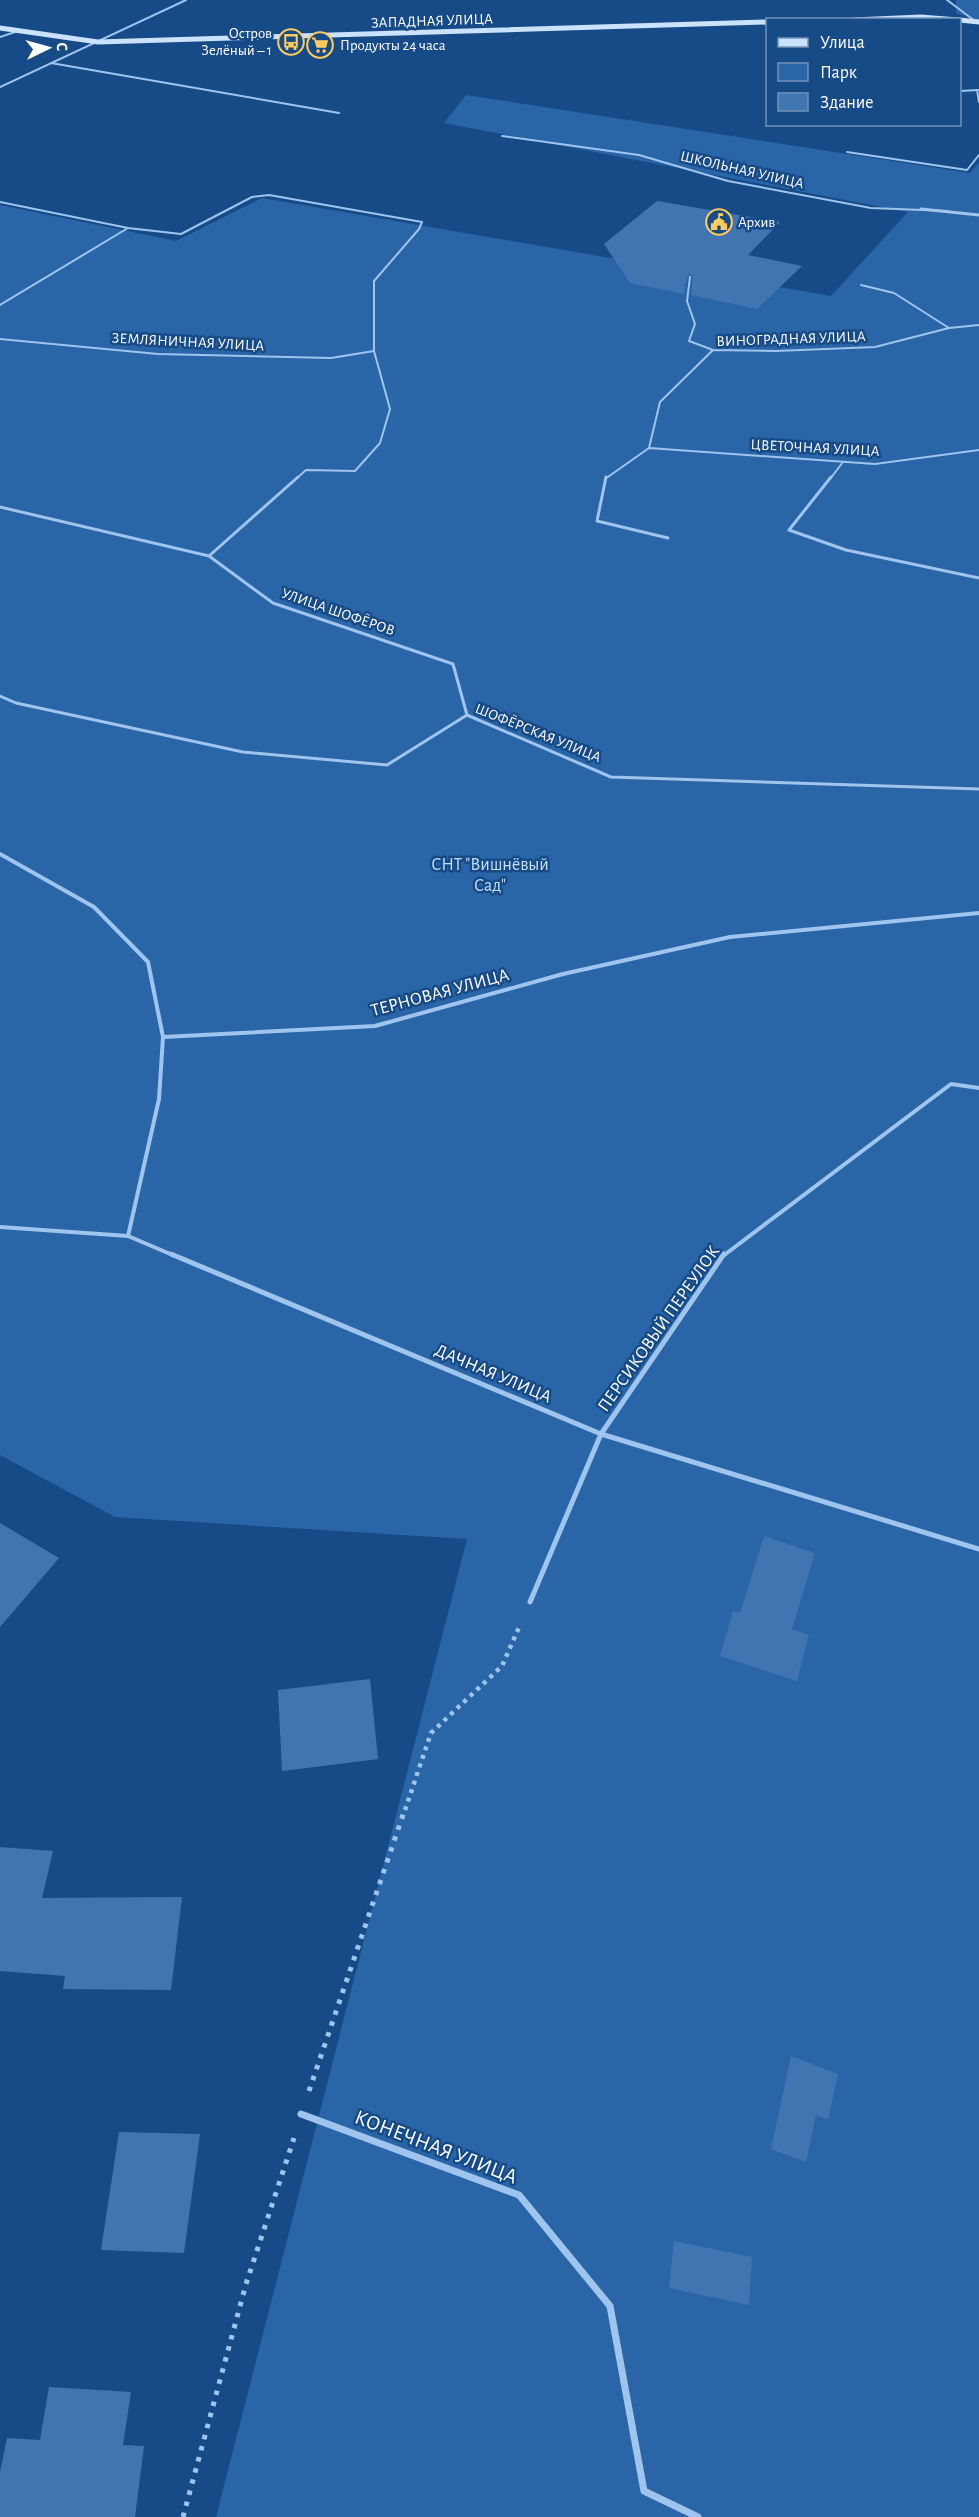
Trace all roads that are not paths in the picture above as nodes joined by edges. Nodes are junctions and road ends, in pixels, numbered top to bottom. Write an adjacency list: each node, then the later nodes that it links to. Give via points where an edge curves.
1 (186, 0): 11 (street)
2 (946, 0): 7 (lane)
3 (898, 18): 4 (street)
4 (934, 18)
5 (961, 20): 7 (street)
6 (766, 22): 11 (street, ЗАПАДНАЯ УЛИЦА)
7 (977, 22)
8 (0, 28): 9 (street, ЗАПАДНАЯ УЛИЦА)
9 (18, 31): 10 (lane); 11 (street, ЗАПАДНАЯ УЛИЦА)
10 (0, 37)
11 (98, 42): 12 (street)
12 (51, 63): 13 (street); 17 (lane)
13 (0, 87)
14 (978, 90): 15 (lane); 16 (lane)
15 (961, 91)
16 (979, 102)
17 (339, 112)
18 (502, 136): 22 (street, ШКОЛЬНАЯ УЛИЦА, via 639,155 729,181 871,208)
19 (847, 152): 20 (lane, via 967,170)
20 (979, 155)
21 (0, 202): 23 (lane)
22 (979, 215)
23 (128, 228): 26 (lane); 31 (lane, via 181,234 252,197 269,195 422,222 374,281)
24 (690, 277): 30 (lane, via 687,301 695,324 689,341)
25 (861, 285): 28 (lane, via 894,293)
26 (0, 305)
27 (979, 325): 28 (lane, ВИНОГРАДНАЯ УЛИЦА)
28 (949, 328): 30 (lane, ВИНОГРАДНАЯ УЛИЦА, via 875,347)
29 (0, 339): 31 (lane, ЗЕМЛЯНИЧНАЯ УЛИЦА, via 158,354 331,358)
30 (713, 350): 32 (lane, ВИНОГРАДНАЯ УЛИЦА, via 660,402)
31 (374, 351): 37 (lane, via 390,409 381,443 355,471 306,470)
32 (649, 448): 34 (lane, ЦВЕТОЧНАЯ УЛИЦА); 36 (lane, via 605,478 597,521)
33 (979, 450): 34 (lane, ЦВЕТОЧНАЯ УЛИЦА, via 875,464)
34 (843, 462): 38 (lane, via 789,530 846,550)
35 (0, 507): 37 (lane, УЛИЦА ШОФЁРОВ)
36 (668, 538)
37 (209, 556): 40 (lane, УЛИЦА ШОФЁРОВ, via 273,603 453,664)
38 (979, 578)
39 (0, 696): 40 (lane, ШОФЁРСКАЯ УЛИЦА, via 16,703 243,752 387,765)
40 (467, 715): 41 (lane, ШОФЁРСКАЯ УЛИЦА, via 611,777)
41 (979, 789)
42 (0, 854): 44 (lane, via 94,908 148,962)
43 (979, 913): 44 (lane, ТЕРНОВАЯ УЛИЦА, via 729,937 563,974 375,1026)
44 (163, 1036): 47 (lane, via 159,1100)
45 (979, 1088): 48 (lane, ПЕРСИКОВЫЙ ПЕРЕУЛОК, via 951,1084 724,1254)
46 (0, 1227): 47 (lane, ДАЧНАЯ УЛИЦА)
47 (128, 1236): 48 (lane, ДАЧНАЯ УЛИЦА)
48 (601, 1434): 49 (lane, ДАЧНАЯ УЛИЦА); 50 (lane, ПЕРСИКОВЫЙ ПЕРЕУЛОК)
49 (979, 1549)
50 (530, 1602)
51 (302, 2114): 52 (lane, КОНЕЧНАЯ УЛИЦА, via 519,2195 610,2306 644,2491)
52 (698, 2517)

